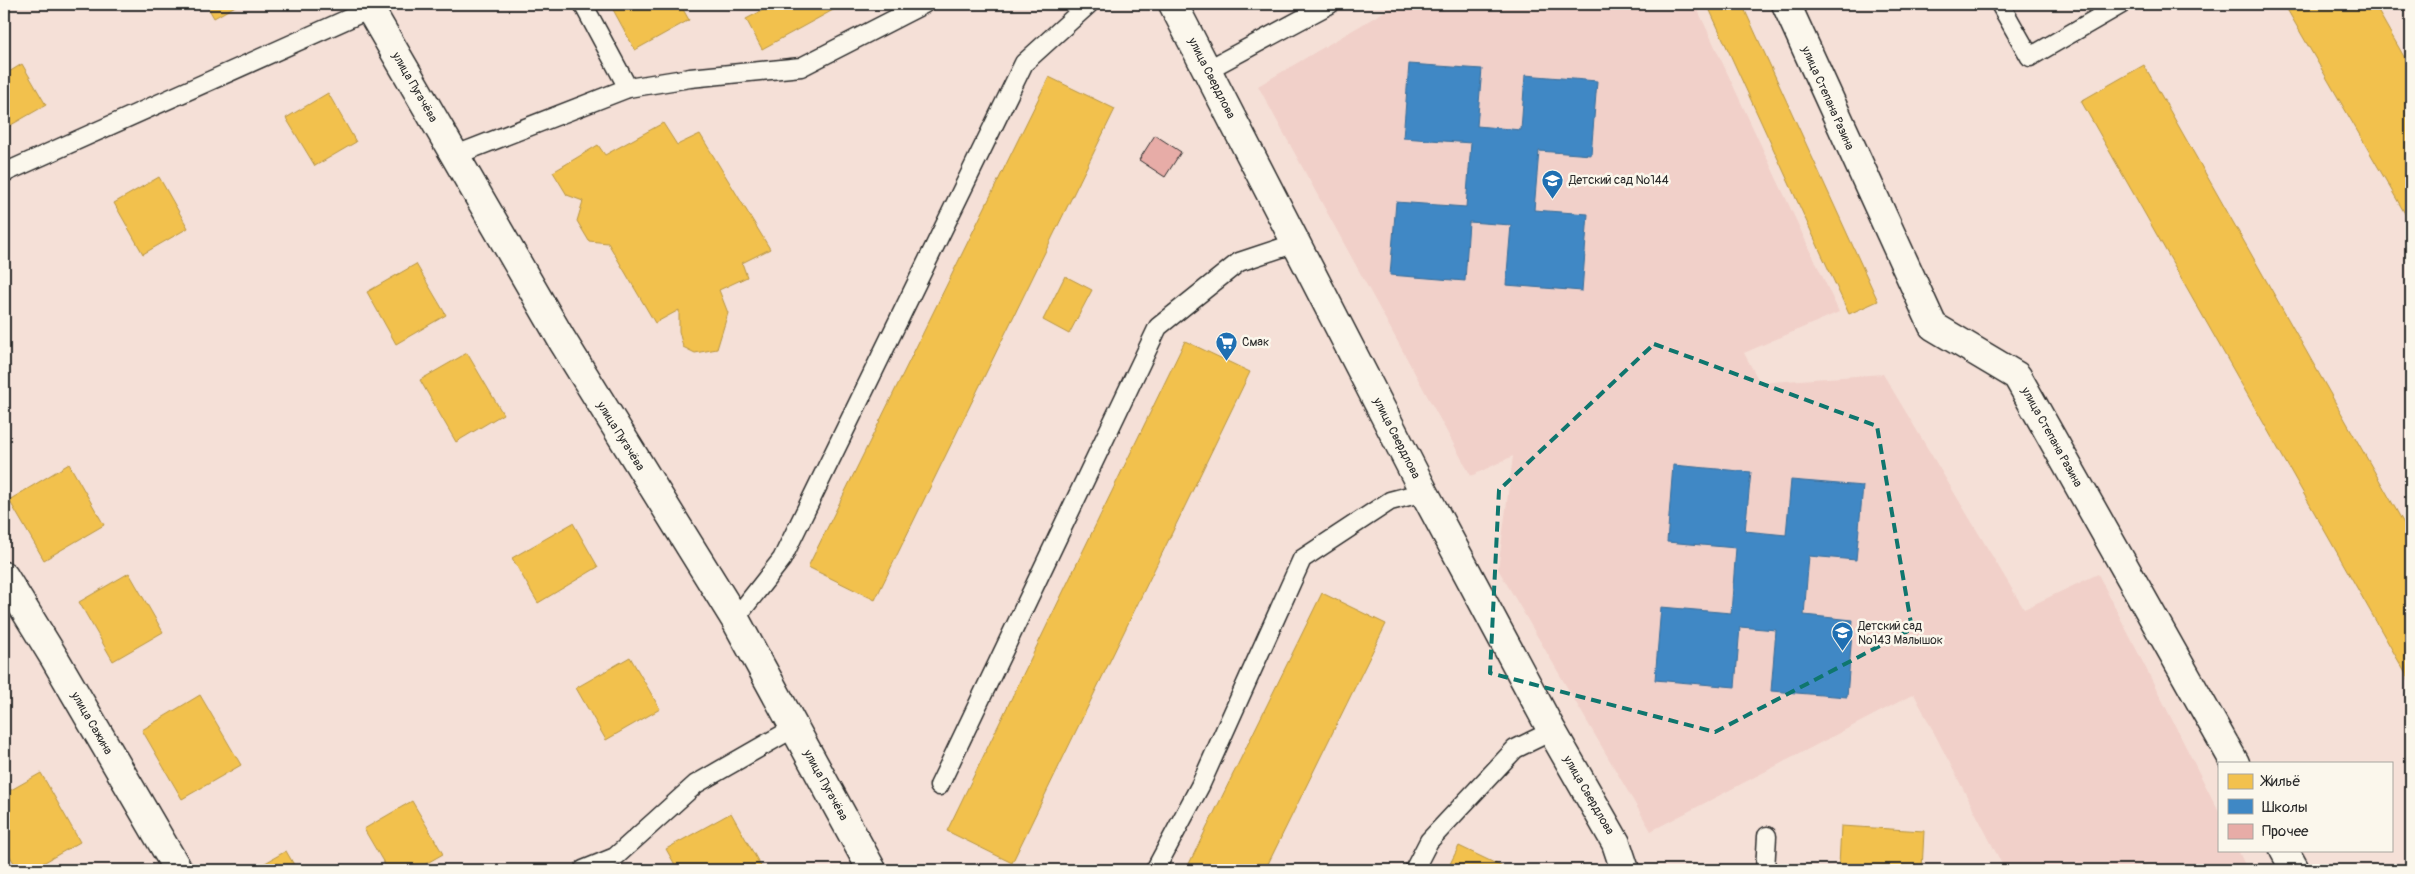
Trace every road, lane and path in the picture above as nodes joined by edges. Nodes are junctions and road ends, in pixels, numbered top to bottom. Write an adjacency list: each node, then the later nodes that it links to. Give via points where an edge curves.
1 (583, 4): 11 (lane)
2 (924, 4): 11 (lane, via 801,67)
3 (1089, 4): 17 (lane, via 1024,63 782,559)
4 (1173, 4): 10 (street, улица Свердлова)
5 (1330, 4): 10 (lane)
6 (1786, 4): 20 (street, улица Степана Разина, via 1932,326 2017,376)
7 (2000, 4): 8 (lane, via 2030,57)
8 (2122, 4)
9 (368, 7): 12 (street, улица Пугачёва); 13 (lane)
10 (1207, 70): 14 (street, улица Свердлова)
11 (628, 88): 12 (lane)
12 (456, 156): 17 (street, улица Пугачёва, via 562,340)
13 (4, 172)
14 (1296, 242): 15 (street, улица Свердлова); 21 (lane, via 1239,262 1158,327)
15 (1424, 492): 19 (street, улица Свердлова); 26 (lane, via 1390,501 1302,559 1200,786)
16 (4, 576): 23 (street, улица Сажина)
17 (734, 618): 18 (street, улица Пугачёва)
18 (794, 728): 24 (lane, via 696,784 615,857); 25 (street, улица Пугачёва)
19 (1552, 731): 27 (lane, via 1515,749 1428,841); 28 (street, улица Свердлова, via 1616,843)
20 (2234, 762)
21 (939, 786)
22 (1767, 836): 29 (lane)
23 (178, 870)
24 (583, 870)
25 (872, 870)
26 (1155, 870)
27 (1414, 870)
28 (1625, 870)
29 (1765, 870)

